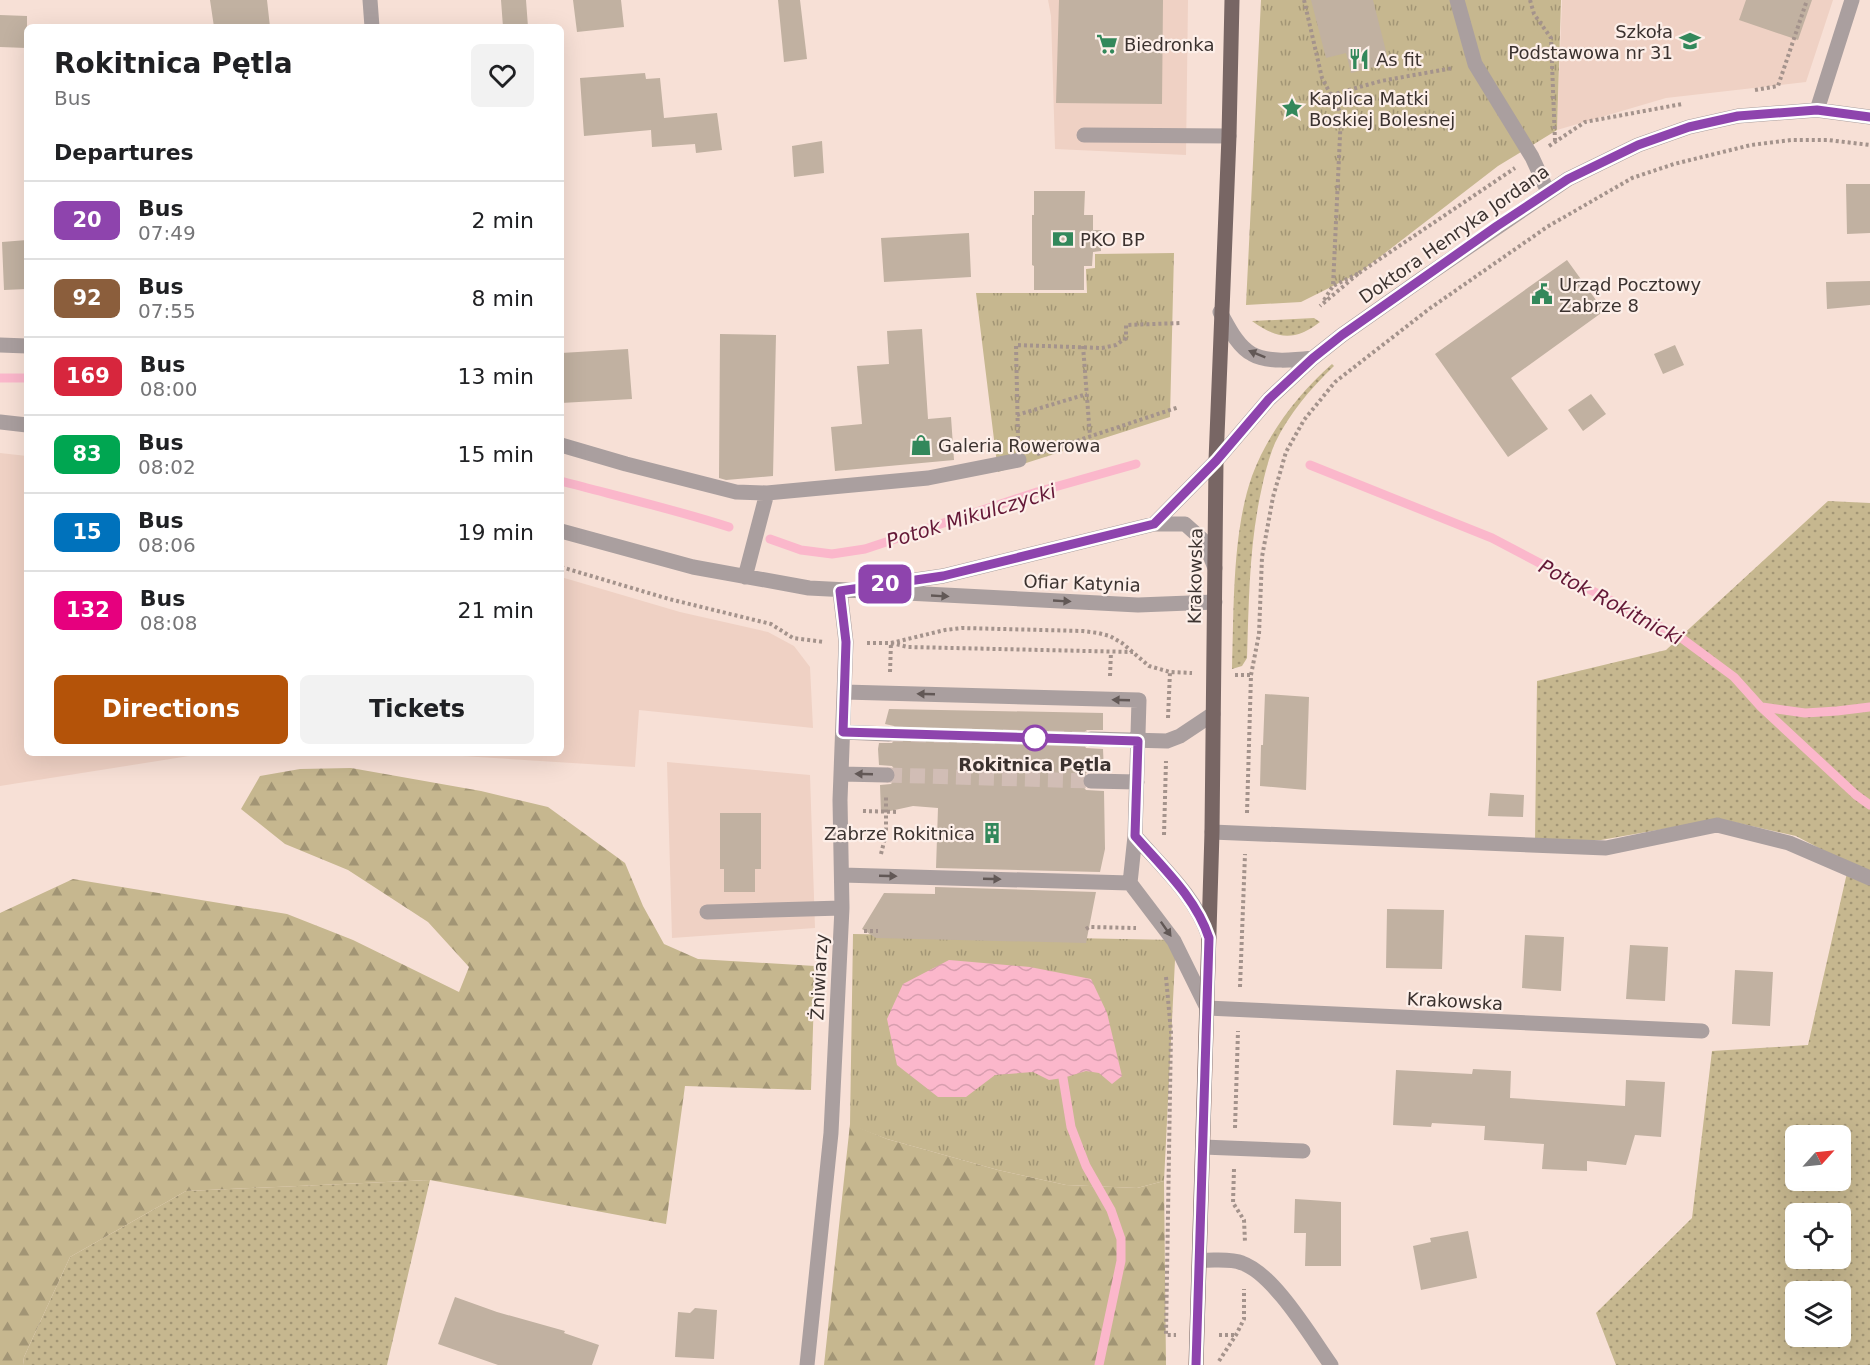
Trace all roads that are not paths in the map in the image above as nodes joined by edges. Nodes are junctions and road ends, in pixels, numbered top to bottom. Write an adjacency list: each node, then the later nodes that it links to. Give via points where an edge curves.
1 (370, 0): 5 (street)
2 (1232, 0): 9 (main road, Krakowska)
3 (1457, 0): 10 (street, via 1475,64 1532,157)
4 (1852, 0): 6 (street)
5 (372, 24)
6 (1817, 110): 7 (street, Doktora Henryka Jordana); 10 (street, Doktora Henryka Jordana, via 1738,116 1689,127 1638,145)
7 (1870, 117)
8 (1084, 135): 9 (street)
9 (1229, 136): 11 (main road, Krakowska)
10 (1548, 192): 14 (street, Doktora Henryka Jordana)
11 (1220, 312): 14 (street, one-way to 11, via 1280,361 1252,354 1230,331); 19 (main road, Krakowska)
12 (0, 345): 13 (street)
13 (24, 346)
14 (1313, 358): 19 (street, Doktora Henryka Jordana, via 1269,399)
15 (0, 422): 16 (street)
16 (24, 425)
17 (564, 446): 20 (street, via 736,492)
18 (1019, 460): 20 (street, via 928,478)
19 (1216, 461): 21 (street); 23 (main road, Krakowska)
20 (767, 493): 24 (street)
21 (1154, 524): 23 (street, Ofiar Katynia, via 1185,524 1204,542); 25 (street, Ofiar Katynia, via 943,576)
22 (564, 532): 24 (street, Ofiar Katynia)
23 (1215, 568): 26 (main road, Krakowska)
24 (745, 577): 25 (street, Ofiar Katynia)
25 (840, 591): 26 (street, Ofiar Katynia, one-way to 26, via 1138,605); 27 (street, Żniwiarzy, via 846,642)
26 (1215, 602): 28 (main road, Krakowska)
27 (844, 692): 29 (street, Żniwiarzy); 32 (street, one-way to 27, via 1139,700)
28 (1213, 714): 32 (street, via 1167,741); 37 (main road, Krakowska)
29 (843, 732): 30 (street); 33 (street, Żniwiarzy)
30 (888, 734)
31 (1091, 739): 32 (street)
32 (1138, 741): 36 (street)
33 (841, 774): 34 (street, one-way to 33); 39 (street, Żniwiarzy)
34 (887, 775)
35 (1090, 781): 36 (street)
36 (1137, 782): 38 (street)
37 (1212, 832): 40 (street, via 1606,848 1717,825 1789,843); 44 (main road, Krakowska)
38 (1135, 836): 41 (street); 44 (street, via 1193,904)
39 (842, 874): 41 (street, one-way to 41); 42 (street, Żniwiarzy)
40 (1870, 878)
41 (1130, 883): 45 (street, one-way to 45, via 1174,941)
42 (842, 908): 43 (street); 50 (street, Żniwiarzy, via 831,1133)
43 (707, 912)
44 (1209, 938): 45 (main road, Krakowska)
45 (1207, 1008): 46 (street, Krakowska); 47 (main road, Krakowska)
46 (1702, 1031)
47 (1203, 1147): 48 (street); 49 (main road, Krakowska)
48 (1303, 1151)
49 (1200, 1260): 51 (main road, Krakowska); 52 (street, via 1237,1261 1263,1276)
50 (807, 1365)
51 (1196, 1365)
52 (1331, 1365)

